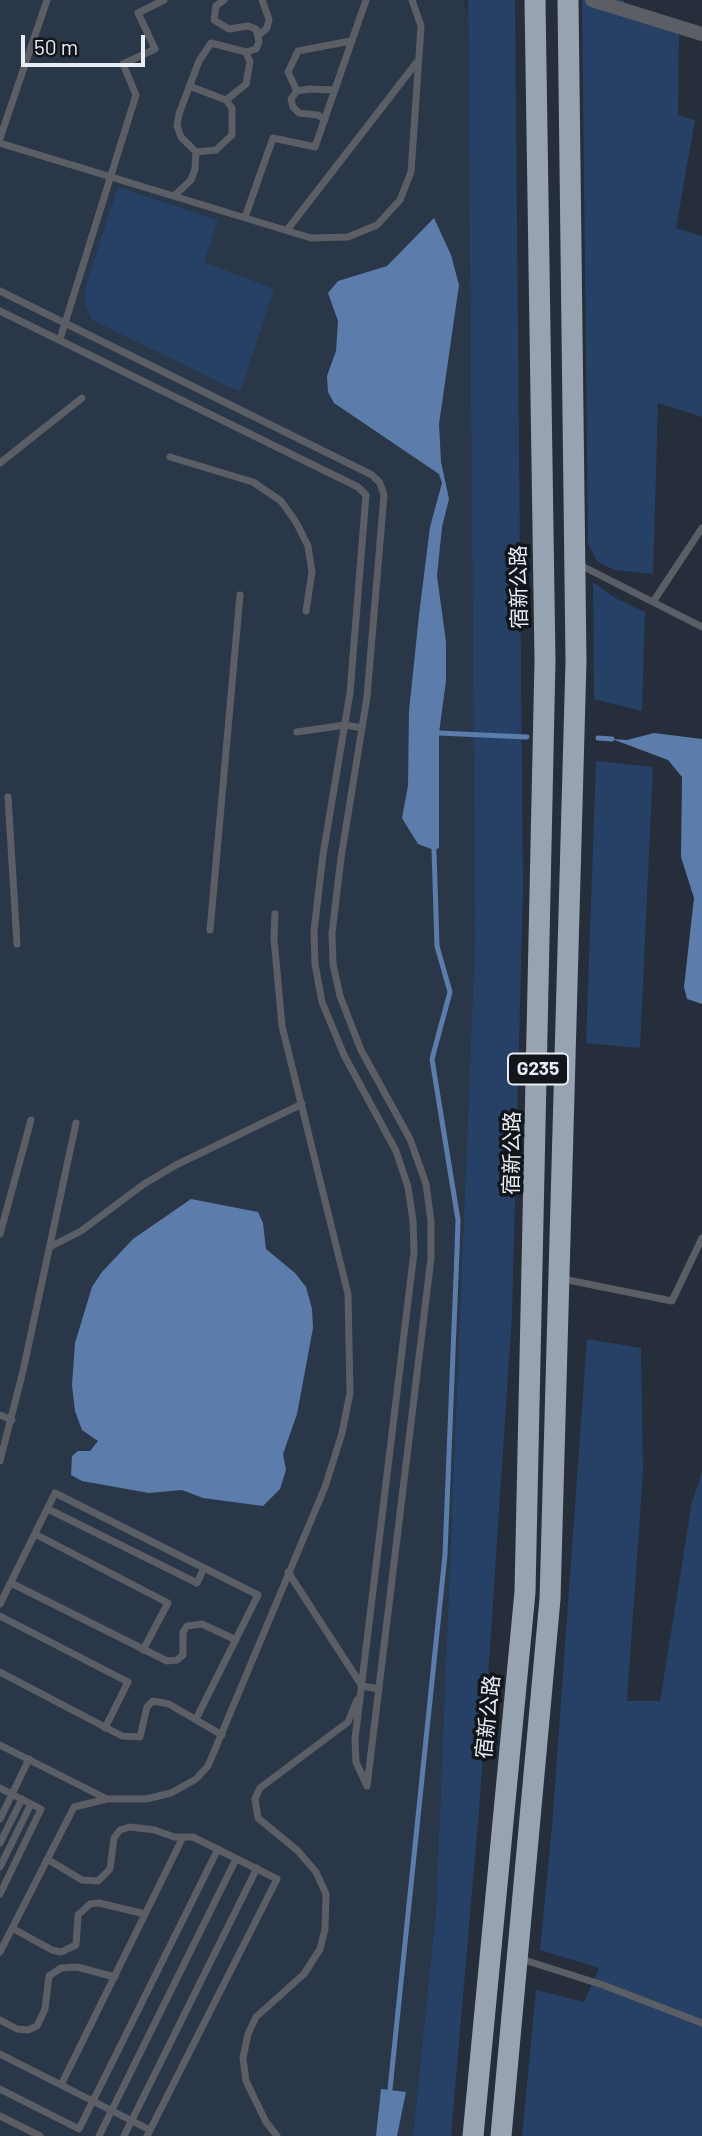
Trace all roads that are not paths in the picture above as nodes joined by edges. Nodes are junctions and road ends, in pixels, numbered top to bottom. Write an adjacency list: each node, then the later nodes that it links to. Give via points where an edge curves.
1 (47, 0): 20 (lane)
2 (164, 0): 23 (lane, via 138,13 155,49 123,64 136,95)
3 (224, 0): 11 (lane, via 216,6 214,20 229,29 248,26)
4 (262, 0): 11 (lane, via 269,19)
5 (366, 0): 12 (lane)
6 (412, 0): 14 (lane, via 421,26)
7 (535, 0): 108 (highway, 宿新公路 / G235, via 545,660 525,1592)
8 (568, 0): 35 (highway, G235)
9 (593, 0): 10 (street)
10 (702, 34)
11 (259, 35): 13 (lane, via 256,49)
12 (351, 41): 16 (lane); 17 (lane, via 299,51 288,72)
13 (246, 52): 15 (lane, via 211,43); 18 (lane, via 250,62 246,84)
14 (418, 61): 26 (lane); 26 (lane, via 411,172 400,200 377,225 348,237 311,238)
15 (189, 86): 18 (lane); 22 (lane, via 177,126 181,138)
16 (335, 90): 17 (lane); 19 (lane)
17 (298, 92): 19 (lane, via 293,107)
18 (226, 100): 22 (lane, via 232,108 232,135 216,150)
19 (324, 120): 25 (lane, via 315,147 273,138)
20 (0, 138)
21 (0, 143): 23 (lane)
22 (196, 152): 24 (lane, via 191,180)
23 (110, 174): 24 (lane); 29 (lane)
24 (175, 195): 25 (lane)
25 (245, 217): 26 (lane)
26 (287, 230)
27 (0, 291): 29 (lane)
28 (0, 311): 30 (lane)
29 (65, 322): 30 (lane); 41 (lane, via 380,483 384,509)
30 (60, 340): 40 (lane, via 358,487 366,495)
31 (82, 398): 33 (lane)
32 (170, 457): 38 (lane, via 253,482 281,501 308,546 312,572)
33 (0, 463)
34 (702, 528): 37 (lane)
35 (575, 562): 37 (lane); 53 (highway, G235)
36 (240, 595): 45 (lane)
37 (653, 602): 39 (lane)
38 (306, 611)
39 (702, 627)
40 (345, 725): 41 (lane); 42 (lane); 68 (lane, via 323,855 315,964 323,1002 344,1055 396,1151 408,1186 414,1252)
41 (362, 728): 69 (lane, via 331,933 333,964 361,1050 410,1139 426,1184 432,1221)
42 (298, 732)
43 (8, 797): 46 (lane)
44 (275, 914): 47 (lane, via 282,1026)
45 (210, 930)
46 (17, 944)
47 (303, 1104): 52 (lane, via 176,1165); 61 (lane, via 348,1294 350,1393 326,1487)
48 (31, 1119): 50 (lane)
49 (76, 1123): 52 (lane)
50 (0, 1234)
51 (702, 1238): 53 (lane, via 672,1301)
52 (50, 1247): 55 (lane)
53 (559, 1278): 92 (highway, G235, via 550,1599)
54 (0, 1415): 55 (lane)
55 (12, 1420): 56 (lane)
56 (4, 1436): 57 (lane)
57 (0, 1461)
58 (48, 1509): 59 (lane); 60 (lane, via 197,1583); 60 (lane, via 55,1493)
59 (35, 1534): 62 (lane); 66 (lane, via 168,1602)
60 (204, 1568): 65 (lane, via 258,1595)
61 (288, 1572): 68 (lane); 72 (lane)
62 (11, 1583): 63 (lane); 66 (lane)
63 (0, 1604)
64 (0, 1616): 71 (lane, via 128,1682)
65 (236, 1640): 66 (lane, via 202,1624 183,1632 185,1648 177,1660 167,1661); 70 (lane)
66 (143, 1650)
67 (0, 1672): 71 (lane)
68 (362, 1686): 69 (lane); 69 (lane, via 356,1762 367,1786); 107 (lane, via 348,1722 260,1788 255,1799 258,1818 298,1851 316,1872 326,1894 320,1949 304,1974 256,2017 243,2058 246,2081)
69 (379, 1689)
70 (196, 1719): 71 (lane, via 153,1701 147,1707 140,1737 121,1737); 72 (lane)
71 (104, 1728)
72 (222, 1735): 78 (lane, via 208,1766 172,1793 146,1799)
73 (0, 1745): 74 (lane)
74 (29, 1759): 76 (lane); 78 (lane)
75 (0, 1788): 76 (lane)
76 (12, 1794): 77 (lane); 80 (lane)
77 (22, 1799): 79 (lane); 82 (lane)
78 (107, 1799): 85 (lane, via 74,1807)
79 (31, 1804): 86 (lane); 88 (lane, via 41,1809)
80 (0, 1819)
81 (183, 1837): 83 (lane); 85 (lane, via 130,1827 120,1830 114,1838 110,1869 98,1881 82,1880); 89 (lane)
82 (0, 1843)
83 (218, 1849): 84 (lane); 99 (lane)
84 (236, 1858): 87 (lane); 100 (lane)
85 (47, 1859): 90 (lane)
86 (0, 1867)
87 (257, 1868): 102 (lane); 103 (lane, via 277,1879)
88 (0, 1894)
89 (145, 1914): 90 (lane, via 90,1904 78,1915 76,1945 61,1952); 93 (lane)
90 (12, 1928): 91 (lane)
91 (0, 1952)
92 (518, 1958): 95 (lane); 109 (highway, G235)
93 (115, 1977): 94 (lane, via 77,1967 61,1968 49,1976 45,2009 37,2026 17,2029); 97 (lane)
94 (0, 2021)
95 (702, 2023)
96 (0, 2054): 97 (lane)
97 (61, 2085): 99 (lane)
98 (0, 2089): 99 (lane, via 79,2129)
99 (93, 2101): 100 (lane)
100 (111, 2110): 102 (lane); 105 (lane)
101 (0, 2116): 104 (lane)
102 (132, 2121): 103 (lane); 106 (lane)
103 (149, 2133)
104 (40, 2136)
105 (99, 2136)
106 (124, 2136)
107 (276, 2136)
108 (472, 2136)
109 (501, 2136)

